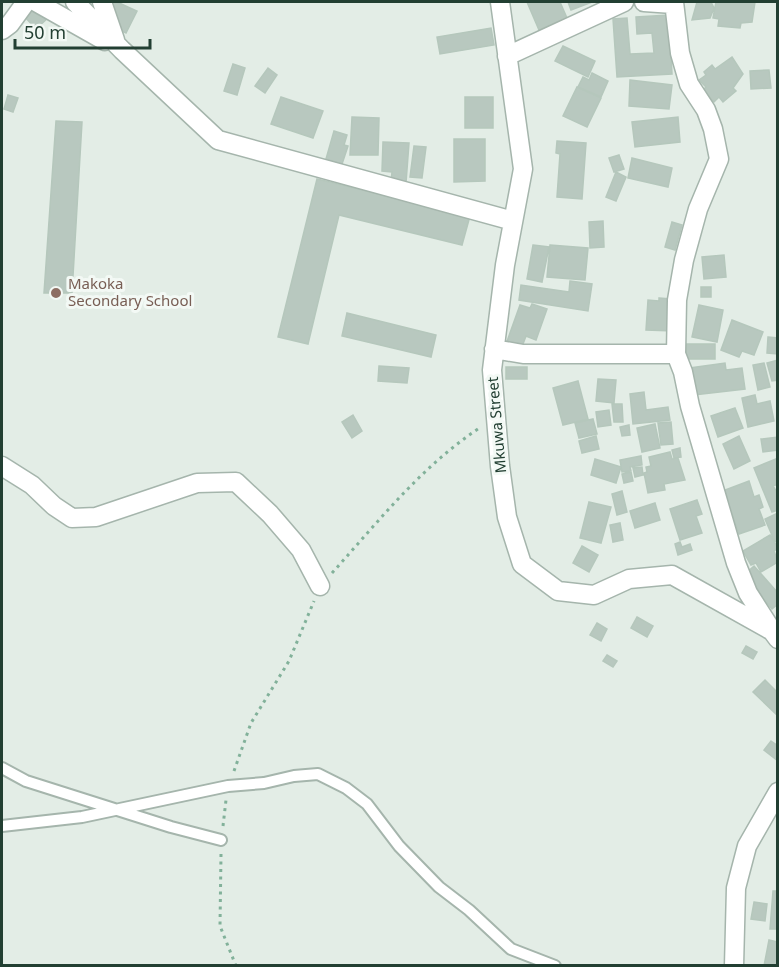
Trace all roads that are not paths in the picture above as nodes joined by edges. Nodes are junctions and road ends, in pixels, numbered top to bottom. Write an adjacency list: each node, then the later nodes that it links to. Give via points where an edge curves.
1 (26, 2): 9 (street)
2 (36, 2): 10 (street)
3 (75, 2): 10 (street)
4 (102, 2): 10 (street)
5 (500, 2): 11 (street, Mkuwa Street)
6 (624, 2): 11 (street)
7 (644, 2): 8 (street)
8 (674, 3): 14 (street, via 688,84 710,120 719,159 698,209 684,260 677,300)
9 (2, 30)
10 (119, 47): 12 (street, via 218,140)
11 (507, 56): 12 (street, Mkuwa Street, via 523,169)
12 (513, 221): 13 (street, Mkuwa Street)
13 (494, 349): 14 (street, via 523,354); 17 (street, Mkuwa Street, via 495,418 507,517 522,564 558,591 594,595 629,579 672,575)
14 (676, 354): 17 (street, via 736,563 748,593)
15 (2, 466): 16 (street, via 72,519 96,517 197,483 236,482 301,550)
16 (320, 586)
17 (775, 635)
18 (2, 768): 20 (lane, via 26,781)
19 (777, 792): 24 (street, via 747,846 736,888)
20 (121, 810): 21 (lane); 22 (lane); 23 (lane, via 228,786 318,774 367,804 399,846 439,887 511,949)
21 (2, 826)
22 (221, 840)
23 (555, 966)
24 (734, 966)

